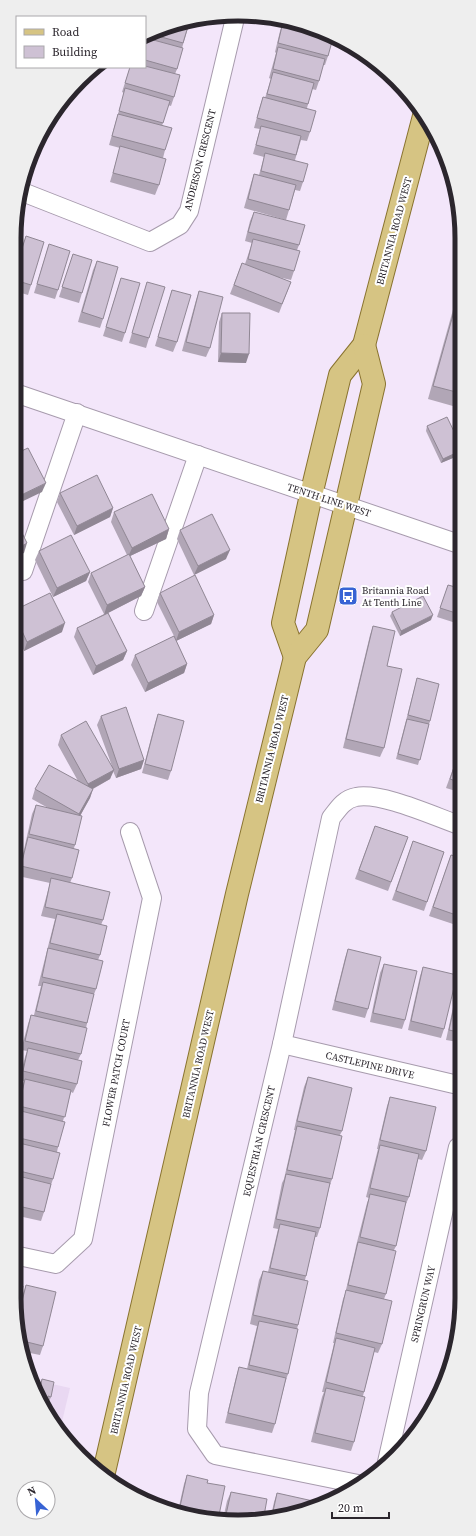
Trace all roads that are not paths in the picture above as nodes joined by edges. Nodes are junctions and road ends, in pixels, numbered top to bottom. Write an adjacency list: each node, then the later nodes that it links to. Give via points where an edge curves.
1 (234, 21): 3 (street, ANDERSON CRESCENT, via 189,211 180,225 150,242)
2 (422, 124): 4 (main road, BRITANNIA ROAD WEST)
3 (26, 192)
4 (364, 345): 8 (main road, BRITANNIA ROAD WEST, via 340,375); 9 (main road, BRITANNIA ROAD WEST, via 374,384)
5 (21, 395): 6 (street, TENTH LINE WEST)
6 (77, 413): 7 (street, TENTH LINE WEST); 11 (street)
7 (198, 455): 8 (street, TENTH LINE WEST); 12 (street)
8 (311, 495): 9 (street, TENTH LINE WEST); 13 (main road, BRITANNIA ROAD WEST, via 283,623)
9 (346, 506): 10 (street, TENTH LINE WEST); 13 (main road, BRITANNIA ROAD WEST, via 317,630)
10 (455, 543)
11 (22, 571)
12 (144, 611)
13 (295, 657): 21 (main road, BRITANNIA ROAD WEST, via 236,894)
14 (455, 824): 16 (street, EQUESTRIAN CRESCENT, via 373,796 355,797 342,804 331,818)
15 (130, 832): 19 (street, FLOWER PATCH COURT, via 152,898 83,1239 56,1264)
16 (282, 1044): 17 (street, CASTLEPINE DRIVE); 22 (street, EQUESTRIAN CRESCENT, via 199,1393 197,1429 215,1455)
17 (455, 1084)
18 (455, 1159): 20 (street, SPRINGRUN WAY)
19 (21, 1256)
20 (389, 1453)
21 (105, 1469)
22 (351, 1483)

